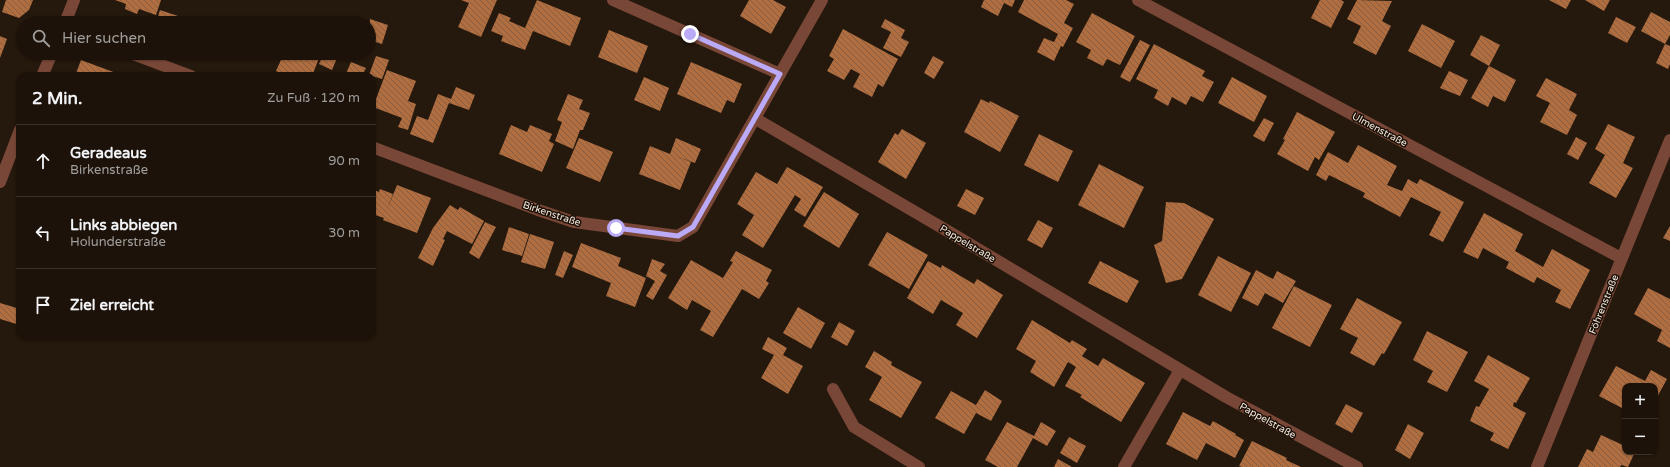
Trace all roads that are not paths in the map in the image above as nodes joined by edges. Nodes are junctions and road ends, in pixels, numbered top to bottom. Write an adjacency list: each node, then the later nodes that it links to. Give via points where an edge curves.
1 (74, 0): 5 (street)
2 (613, 0): 10 (street)
3 (822, 0): 10 (street, Birkenstraße)
4 (1138, 0): 16 (street, Ulmenstraße)
5 (68, 16)
6 (49, 60): 8 (street)
7 (148, 60): 9 (street)
8 (44, 72)
9 (180, 72)
10 (780, 74): 11 (street, Birkenstraße)
11 (756, 119): 14 (street, Birkenstraße, via 693,227 678,236 574,222); 17 (street, Pappelstraße)
12 (16, 140): 15 (street)
13 (1670, 140): 16 (street, Föhrenstraße)
14 (376, 149)
15 (0, 182)
16 (1622, 258): 22 (street, Föhrenstraße)
17 (1180, 370): 20 (street); 21 (street, Pappelstraße)
18 (833, 389): 19 (street, via 854,426)
19 (919, 467)
20 (1124, 467)
21 (1357, 467)
22 (1537, 467)

